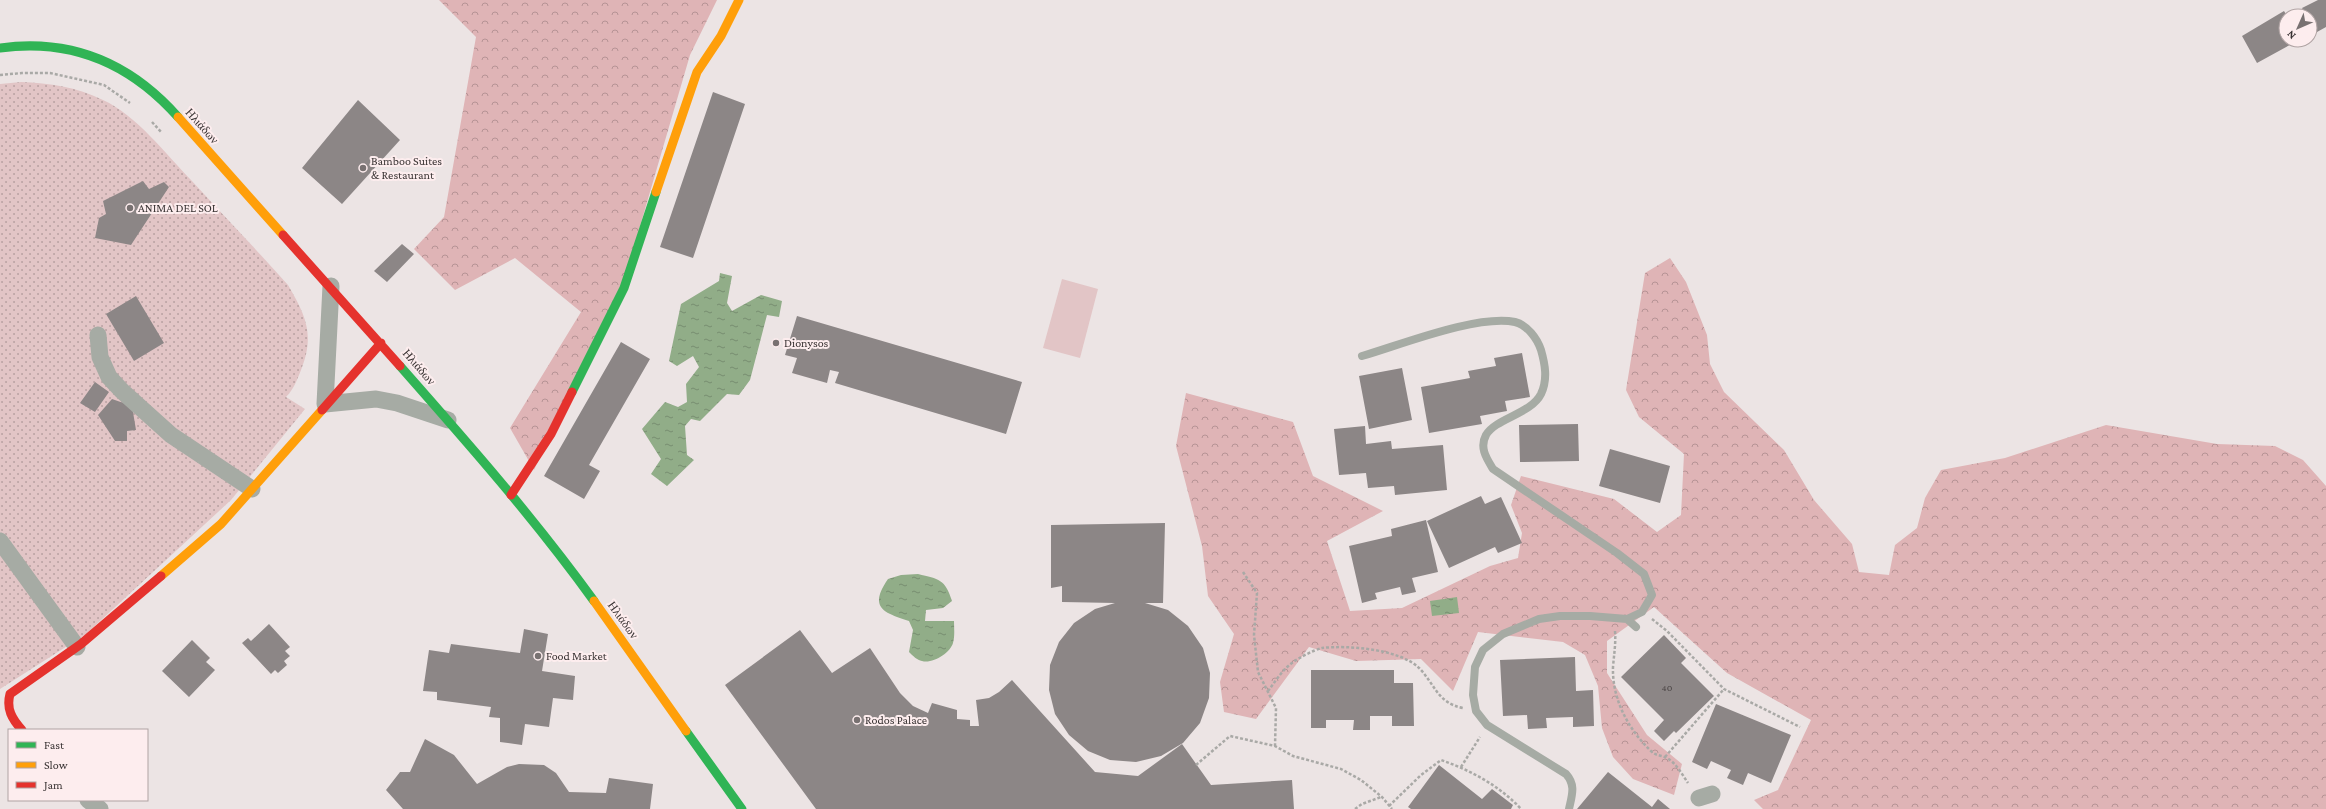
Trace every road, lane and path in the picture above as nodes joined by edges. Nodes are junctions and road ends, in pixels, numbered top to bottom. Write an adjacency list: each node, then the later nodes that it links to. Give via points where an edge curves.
1 (739, 0): 14 (street, via 721,36 697,72 624,288 550,434)
2 (0, 48): 7 (street, Ηλιάδων, via 59,48 92,56 125,71 170,108)
3 (0, 76): 4 (path, via 22,73 50,74 104,85)
4 (136, 108)
5 (148, 118): 6 (path)
6 (164, 135)
7 (331, 286): 9 (street, Ηλιάδων); 11 (street)
8 (98, 335): 13 (street, via 100,357 110,377 122,391 170,435)
9 (381, 343): 11 (street); 12 (street, Ηλιάδων)
10 (1362, 356): 17 (lane, via 1476,322 1515,322 1528,328 1539,346 1546,369 1541,394 1527,408 1502,421 1486,435 1483,451 1493,469 1644,574 1652,595)
11 (325, 404): 12 (street, via 376,399 397,403); 13 (street, via 286,453)
12 (450, 421): 14 (street, Ηλιάδων)
13 (252, 489): 21 (street, via 221,524)
14 (511, 495): 37 (street, Ηλιάδων, via 612,626)
15 (0, 541): 21 (street)
16 (1243, 572): 23 (path, via 1257,593 1254,635 1258,672)
17 (1642, 612): 19 (lane); 22 (path, via 1667,631)
18 (1614, 617): 19 (lane); 24 (lane, via 1560,616 1539,619 1503,634 1483,650 1475,667 1473,695); 29 (path, via 1616,649 1613,667 1620,710 1651,751)
19 (1627, 619): 20 (lane)
20 (1636, 627)
21 (77, 647): 27 (street, via 10,694 7,703 9,712)
22 (1724, 689): 26 (path); 29 (path)
23 (1268, 691): 24 (path, via 1292,663 1321,648 1359,648 1407,660 1419,668 1450,706); 28 (path, via 1276,708)
24 (1476, 711): 25 (lane)
25 (1487, 725): 31 (path); 41 (lane, via 1566,774 1572,781 1573,794)
26 (1800, 727)
27 (21, 729)
28 (1275, 746): 30 (path, via 1230,736); 33 (path, via 1293,756 1341,769 1361,780)
29 (1665, 757): 32 (path)
30 (1196, 765)
31 (1461, 767): 35 (path, via 1441,760 1421,775); 40 (path, via 1492,785)
32 (1705, 796)
33 (1382, 797): 35 (path); 38 (path)
34 (89, 801): 36 (street)
35 (1389, 806): 39 (path)
36 (100, 809)
37 (742, 809)
38 (1355, 809)
39 (1392, 809)
40 (1521, 809)
41 (1569, 809)

